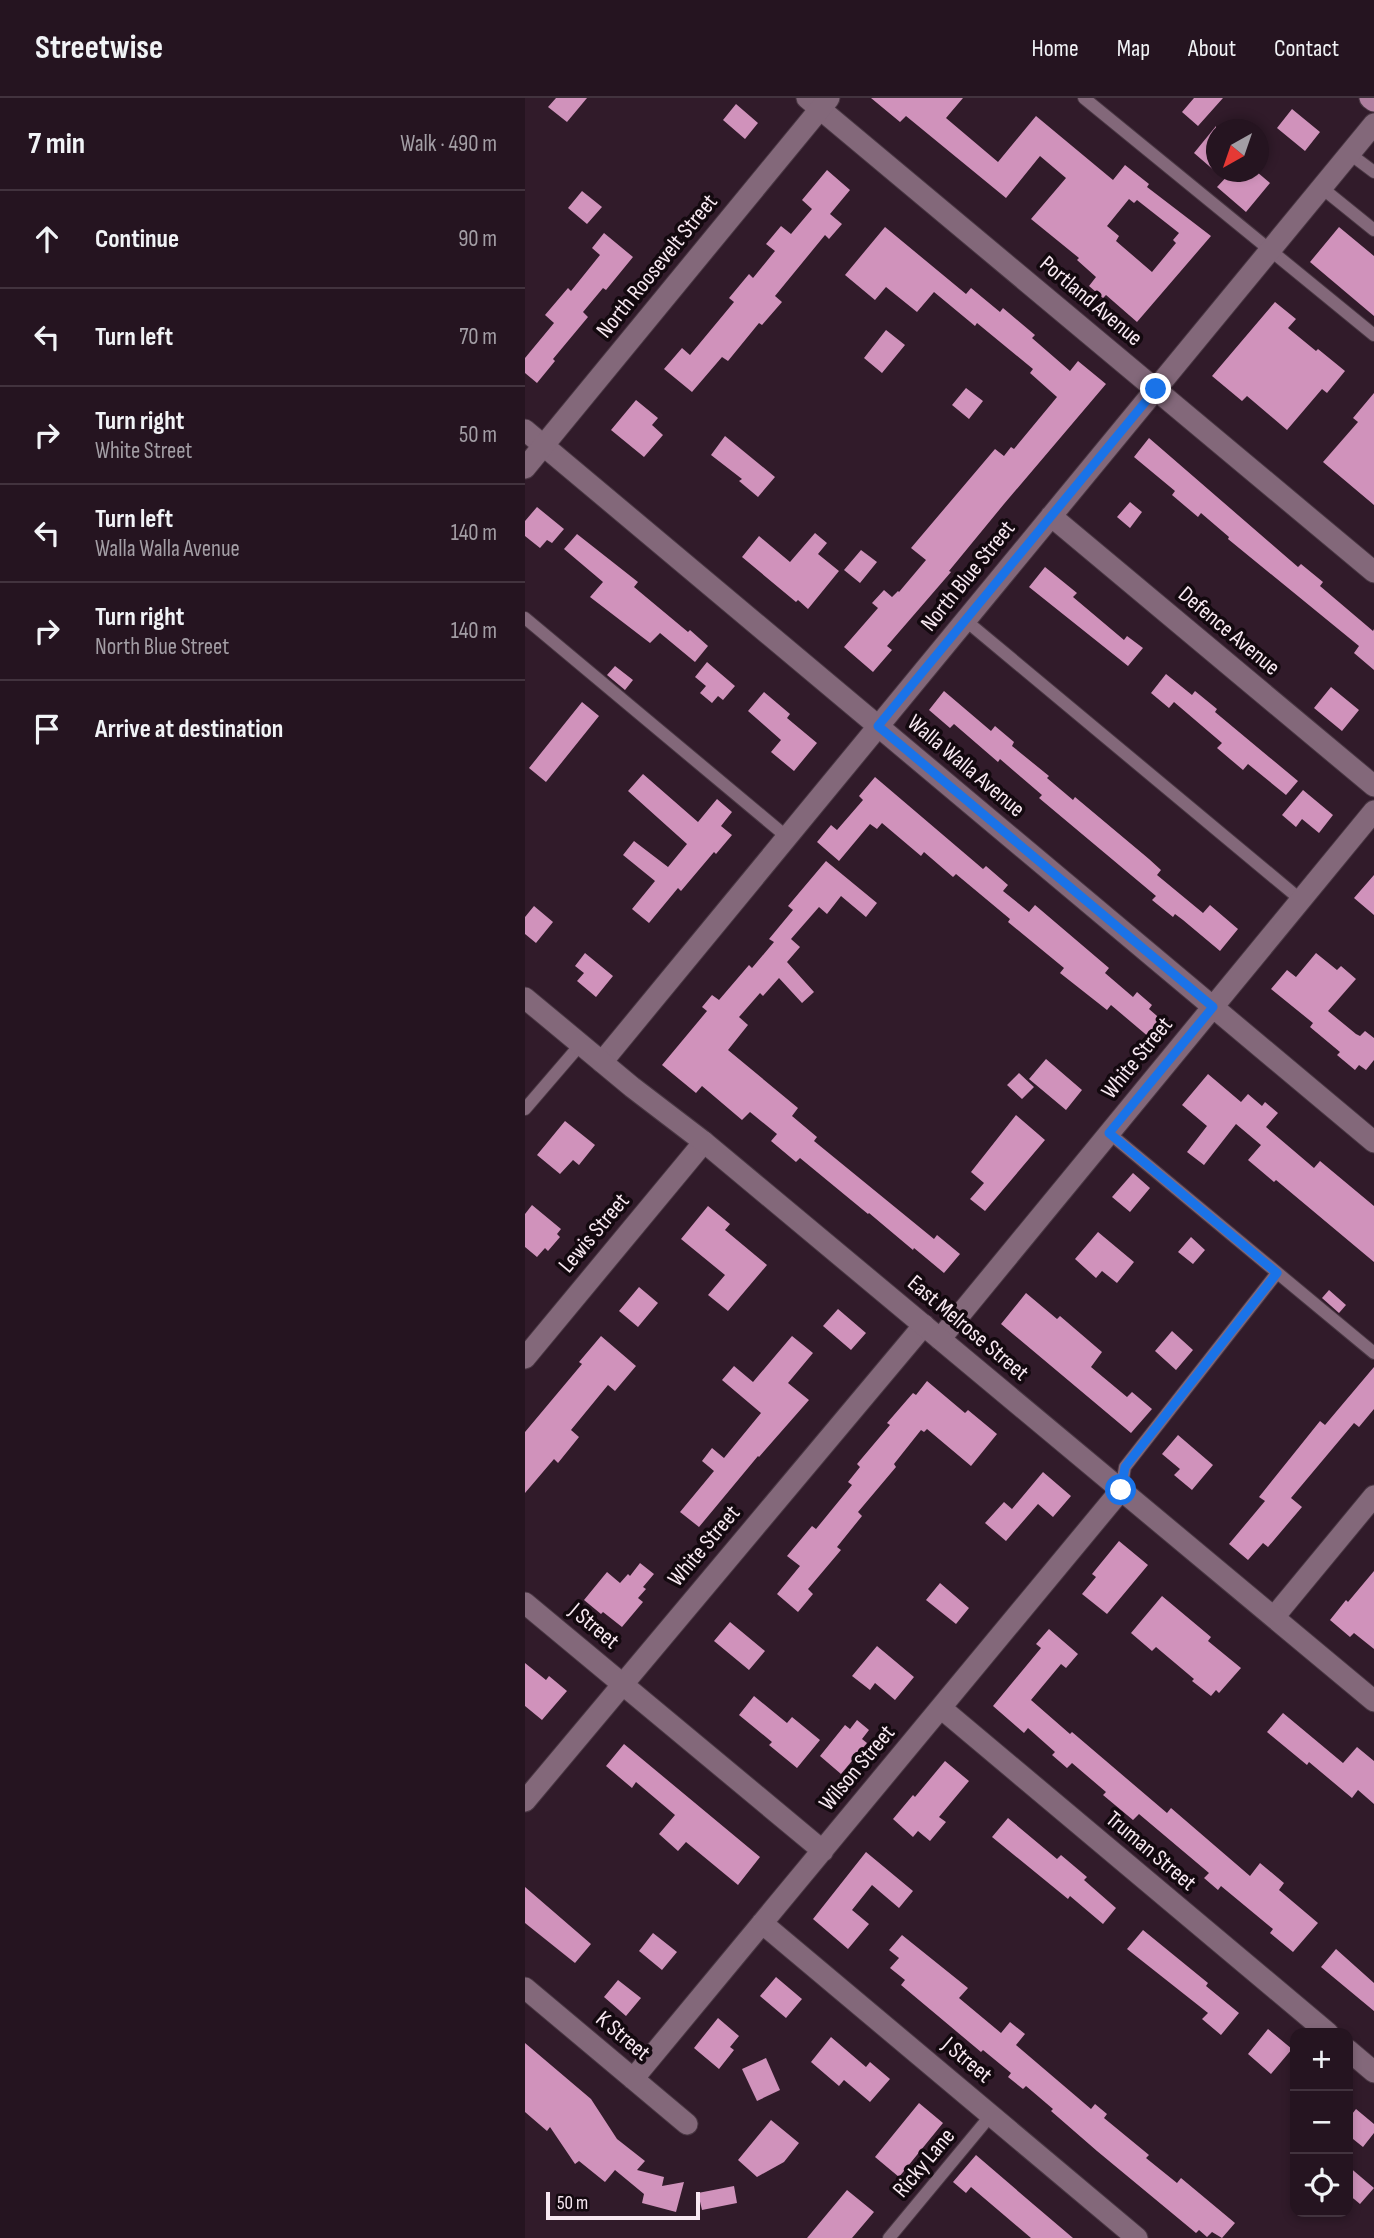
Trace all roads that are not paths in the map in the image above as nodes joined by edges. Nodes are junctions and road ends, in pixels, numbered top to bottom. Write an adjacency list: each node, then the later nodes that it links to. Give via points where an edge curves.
1 (1084, 98): 8 (lane)
2 (819, 102): 10 (street, Portland Avenue); 12 (street, North Roosevelt Street)
3 (1374, 124): 4 (street, North Blue Street)
4 (1350, 154): 5 (lane); 6 (street, North Blue Street)
5 (1374, 172)
6 (1321, 188): 7 (lane); 8 (street, North Blue Street)
7 (1374, 230)
8 (1271, 250): 9 (lane); 10 (street, North Blue Street)
9 (1374, 335)
10 (1156, 389): 14 (street, North Blue Street); 15 (street, Portland Avenue)
11 (525, 430): 12 (street, Walla Walla Avenue)
12 (543, 446): 13 (street, North Roosevelt Street); 18 (street, Walla Walla Avenue)
13 (525, 468)
14 (1051, 516): 17 (street, North Blue Street); 19 (street, Defence Avenue)
15 (1374, 572)
16 (525, 618): 21 (lane)
17 (965, 620): 18 (street, North Blue Street); 22 (lane)
18 (878, 726): 21 (street, North Blue Street); 24 (street, Walla Walla Avenue)
19 (1374, 786)
20 (1374, 811): 22 (street, White Street)
21 (787, 837): 26 (street, North Blue Street)
22 (1301, 900): 24 (street, White Street)
23 (525, 998): 25 (street, East Melrose Street)
24 (1213, 1007): 28 (street, White Street); 30 (street, Walla Walla Avenue)
25 (580, 1045): 26 (street, East Melrose Street); 27 (lane)
26 (602, 1062): 29 (street, East Melrose Street)
27 (525, 1109)
28 (1109, 1133): 31 (lane); 32 (street, White Street)
29 (704, 1142): 32 (street, East Melrose Street); 34 (street, Lewis Street)
30 (1374, 1142)
31 (1277, 1273): 33 (lane); 35 (lane, via 1125,1467)
32 (932, 1332): 35 (street, East Melrose Street); 39 (street, White Street)
33 (1374, 1353)
34 (525, 1358)
35 (1121, 1490): 38 (street, East Melrose Street); 41 (street, Wilson Street)
36 (1374, 1496): 38 (street)
37 (525, 1603): 39 (street, J Street)
38 (1274, 1617): 40 (street, East Melrose Street)
39 (623, 1685): 42 (street, White Street); 43 (street, J Street)
40 (1374, 1701)
41 (941, 1708): 43 (street, Wilson Street); 46 (street, Truman Street)
42 (525, 1801)
43 (823, 1851): 44 (street, Wilson Street)
44 (762, 1923): 49 (street, Wilson Street); 50 (street, J Street)
45 (525, 1988): 49 (street, K Street)
46 (1322, 2028)
47 (1353, 2054): 48 (street)
48 (1374, 2072)
49 (633, 2079): 51 (street, K Street)
50 (991, 2115): 52 (lane, Ricky Lane); 53 (street, J Street)
51 (687, 2124)
52 (889, 2238)
53 (1137, 2238)

